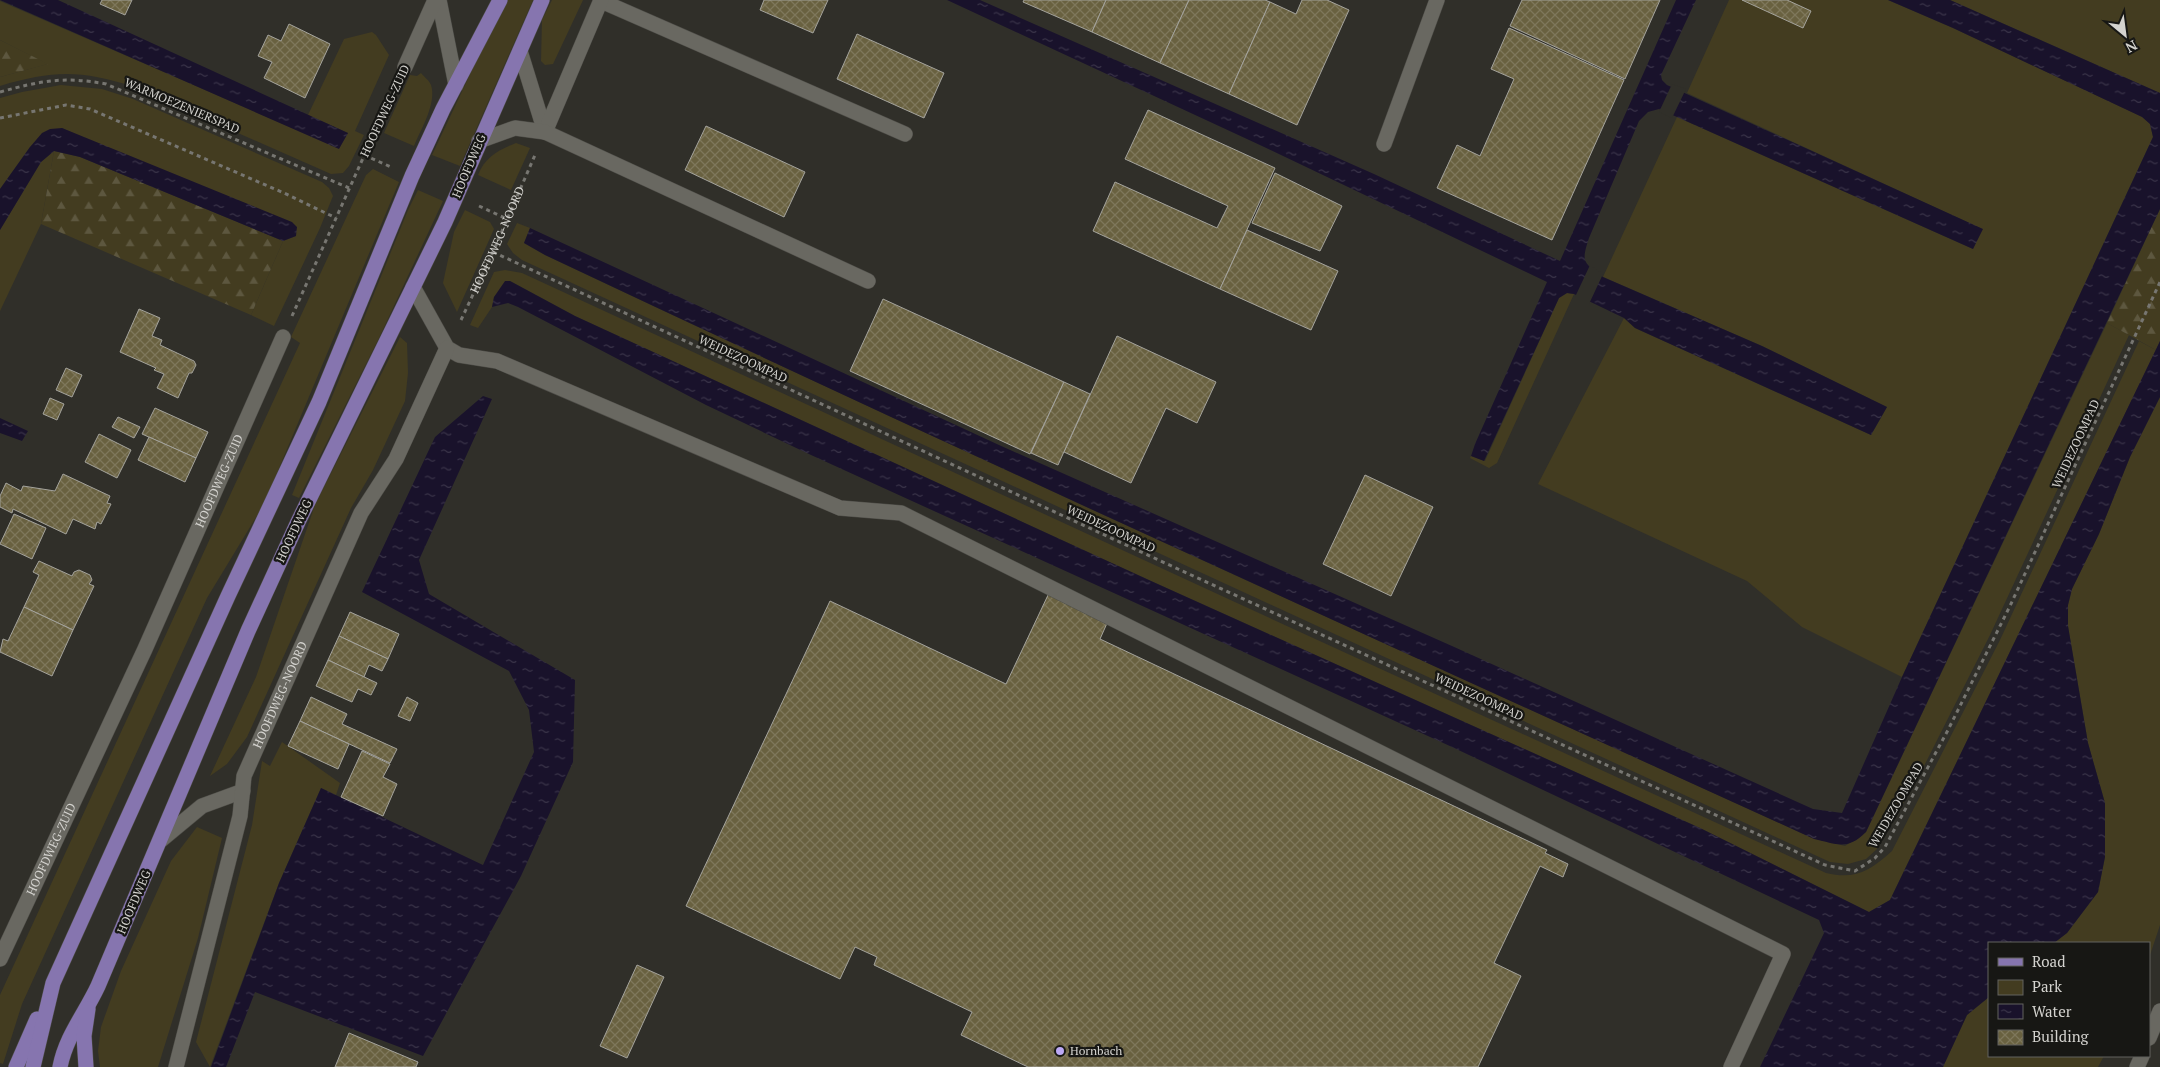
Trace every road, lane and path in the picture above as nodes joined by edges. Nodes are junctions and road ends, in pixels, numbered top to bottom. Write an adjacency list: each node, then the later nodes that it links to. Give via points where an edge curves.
1 (435, 0): 8 (street, HOOFDWEG-ZUID)
2 (439, 0): 9 (street)
3 (500, 0): 9 (main road)
4 (542, 0): 7 (main road, HOOFDWEG)
5 (601, 0): 12 (street); 13 (street)
6 (1434, 1): 15 (street)
7 (520, 51): 12 (street); 14 (main road, HOOFDWEG)
8 (405, 66): 16 (path, HOOFDWEG-ZUID)
9 (456, 85): 27 (main road, via 412,176 319,402)
10 (0, 92): 16 (path, WARMOEZENIERSPAD, via 62,79 106,84)
11 (0, 118): 17 (path, via 66,105 90,109)
12 (545, 132): 14 (street, via 515,128); 18 (path, HOOFDWEG-NOORD); 19 (street)
13 (904, 134)
14 (480, 141): 21 (main road, HOOFDWEG)
15 (1384, 144)
16 (350, 188): 17 (path, HOOFDWEG-ZUID)
17 (336, 218): 22 (path, HOOFDWEG-ZUID)
18 (493, 252): 20 (path, WEIDEZOOMPAD, via 1825,865 1855,871 1885,847 1948,730 2010,606); 23 (path, HOOFDWEG-NOORD)
19 (868, 281)
20 (2160, 282)
21 (413, 287): 23 (street); 25 (main road, HOOFDWEG, via 306,505)
22 (282, 338): 26 (street, HOOFDWEG-ZUID, via 145,649)
23 (447, 348): 24 (street, HOOFDWEG-NOORD, via 396,459 361,513 244,776); 36 (street, via 459,355 497,360 840,508 901,513 1783,954)
24 (243, 791): 25 (street, via 202,806); 35 (street, HOOFDWEG-NOORD, via 240,816)
25 (160, 840): 28 (main road, HOOFDWEG)
26 (0, 959)
27 (53, 983): 31 (main road); 32 (main road)
28 (88, 1006): 33 (main road, HOOFDWEG, via 73,1028); 34 (main road, via 84,1036)
29 (2160, 1011): 30 (street)
30 (2150, 1036)
31 (16, 1067)
32 (33, 1067)
33 (60, 1067)
34 (86, 1067)
35 (176, 1067)
36 (1731, 1067)

